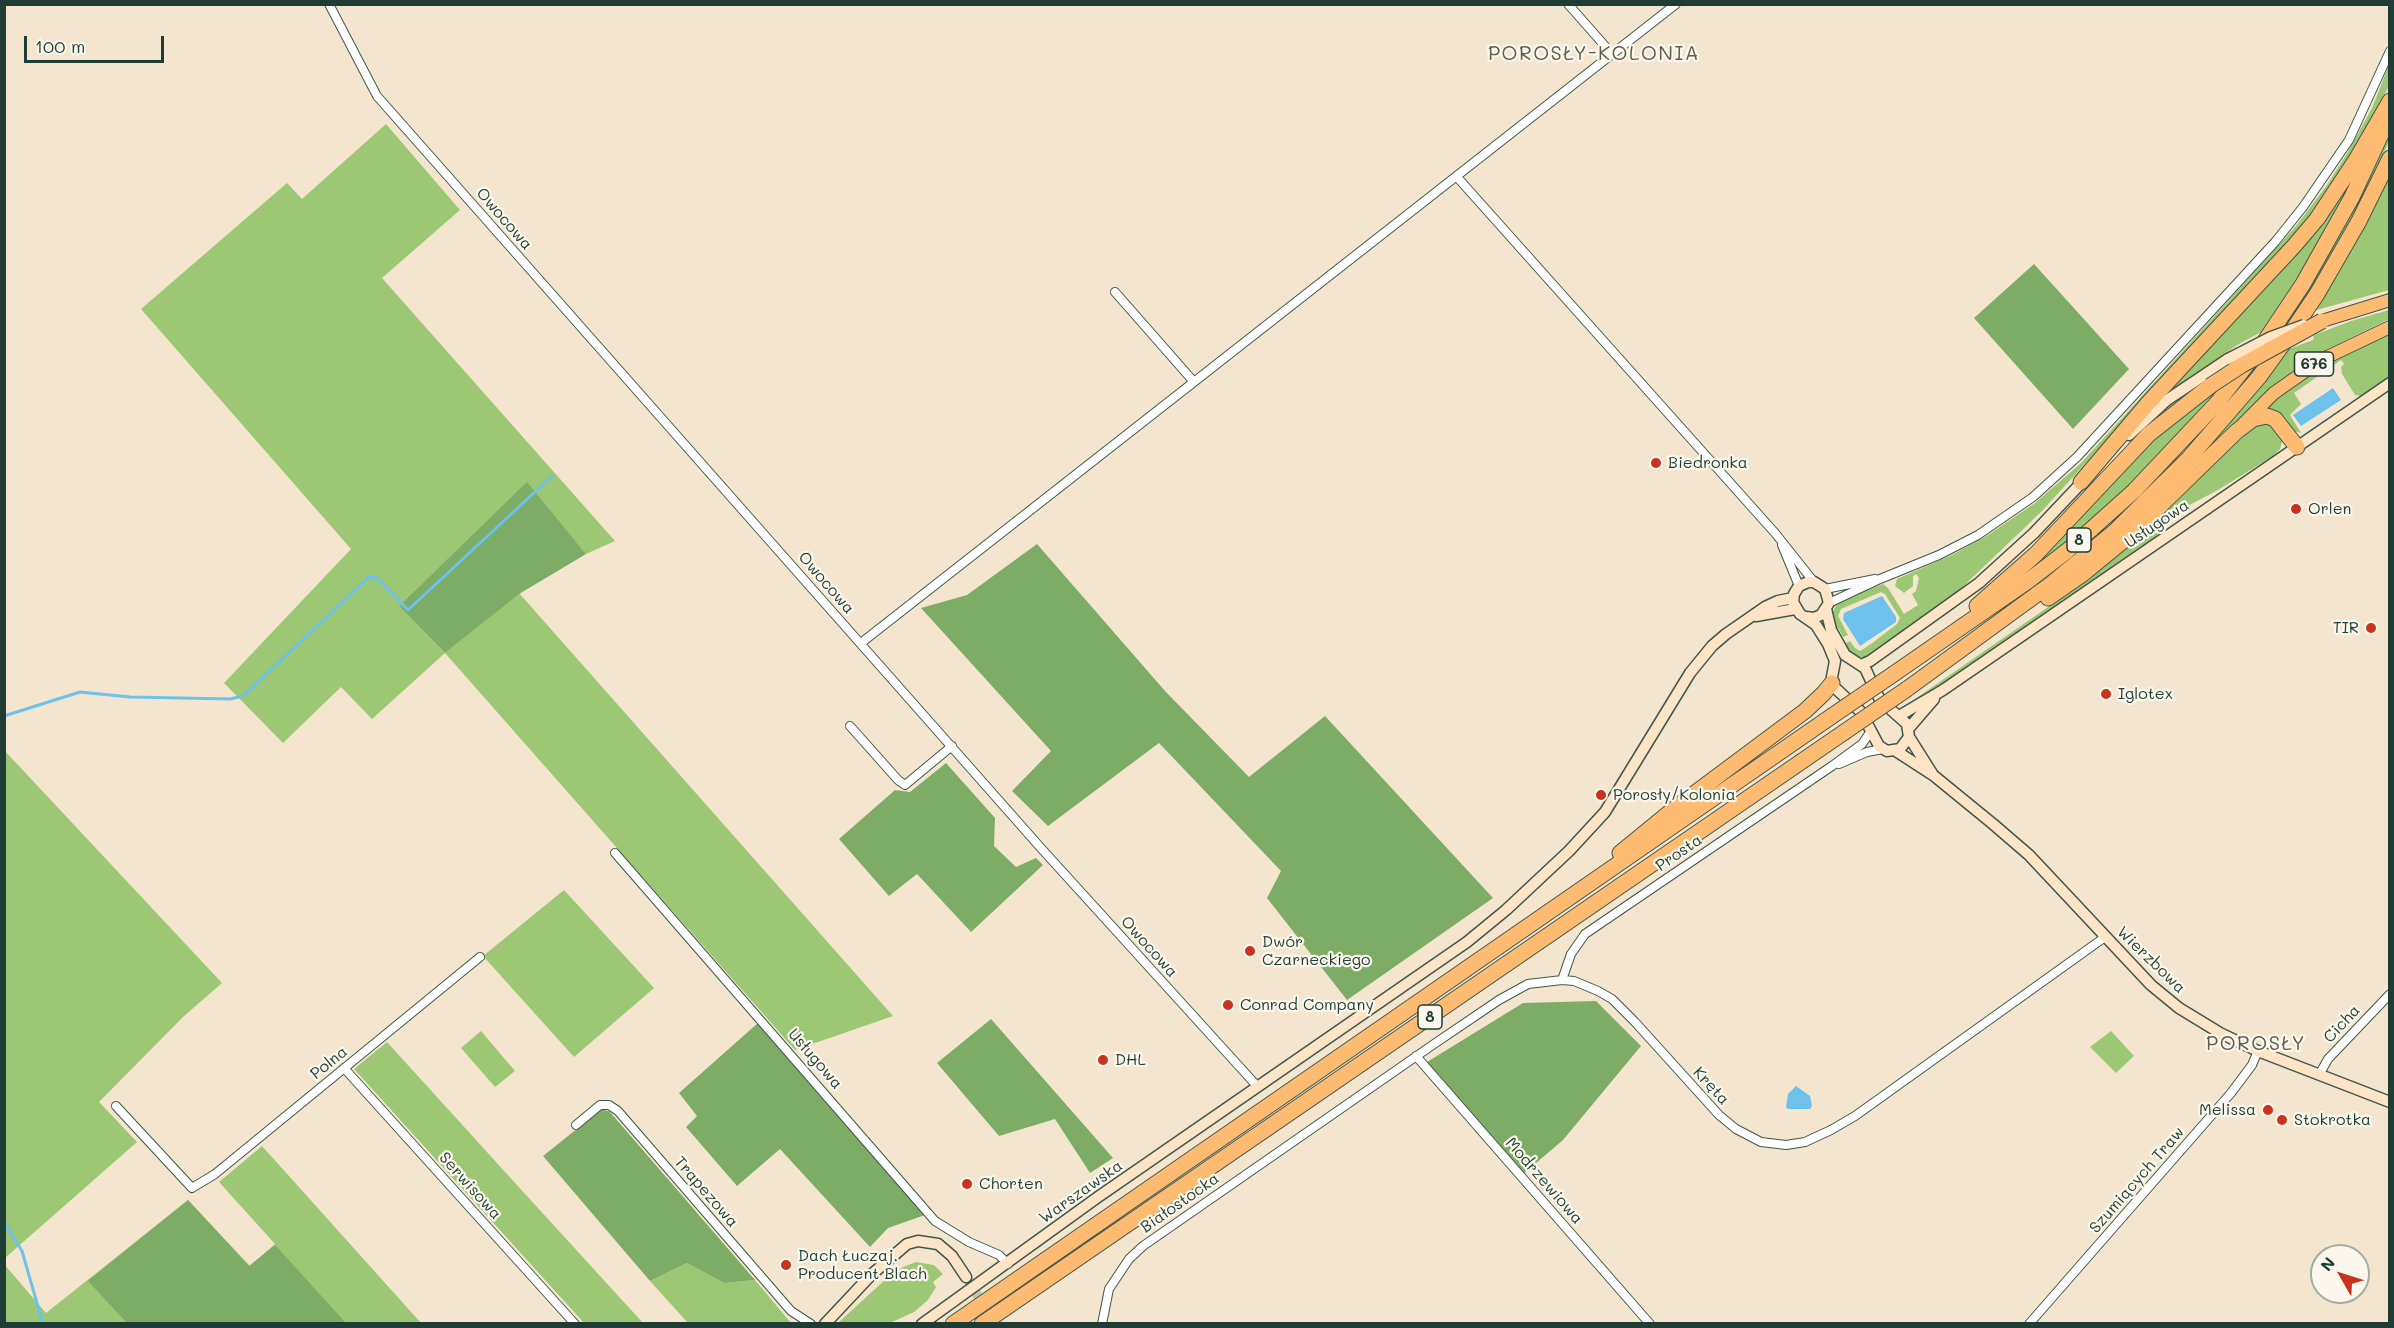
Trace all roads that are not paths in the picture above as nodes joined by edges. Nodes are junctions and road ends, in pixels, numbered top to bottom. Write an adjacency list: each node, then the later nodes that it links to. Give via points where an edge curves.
1 (329, 4): 28 (street, Owocowa, via 377,96)
2 (1568, 4): 5 (street)
3 (1676, 4): 5 (street)
4 (2390, 51): 20 (street, via 2349,141 2303,207 2078,457 2033,497 1978,535)
5 (1612, 54): 9 (street)
6 (2390, 101): 18 (highway, via 2317,219)
7 (2390, 114): 29 (highway, 8, via 2352,197 2302,284 2217,404 2134,491 2067,551)
8 (2390, 158): 27 (highway, 8, via 2317,294 2229,413 2114,532)
9 (1457, 177): 14 (street); 19 (street)
10 (1115, 292): 14 (street)
11 (2390, 300): 12 (main road)
12 (2322, 321): 18 (street, bridge, via 2271,337 2228,359 2167,400); 29 (highway, bridge, via 2242,365 2149,434 2036,554)
13 (2390, 327): 16 (main road, 676, via 2321,360 2289,381)
14 (1194, 382): 28 (street)
15 (2390, 383): 17 (street, Usługowa)
16 (2236, 431): 17 (highway, via 2253,419 2275,418); 27 (highway, via 2157,510 2084,573)
17 (2297, 447): 32 (street, Usługowa)
18 (2081, 482): 30 (street, via 1979,584 1870,661)
19 (1779, 538): 21 (street); 22 (street)
20 (1880, 579): 23 (street); 25 (street)
21 (1814, 582): 22 (street); 23 (street)
22 (1799, 586): 24 (street)
23 (1825, 589): 25 (street)
24 (1794, 604): 26 (street); 52 (street, Warszawska, via 1778,601 1726,634 1698,661 1611,803 1550,869 1467,942)
25 (1828, 606): 26 (street, via 1817,617); 30 (street, Wierzbowa, via 1831,630 1845,655)
26 (1806, 617): 31 (street, via 1816,625 1835,661)
27 (1981, 638): 64 (highway, 8, bridge)
28 (861, 643): 37 (street, Owocowa)
29 (1923, 653): 43 (highway, 8, bridge)
30 (1857, 663): 31 (street, via 1843,661); 33 (street, Wierzbowa, via 1867,671 1880,700)
31 (1833, 675): 35 (street, via 1836,690 1861,712); 43 (highway, via 1824,693 1805,711 1675,808)
32 (1943, 690): 33 (street); 36 (street)
33 (1899, 716): 36 (street, Wierzbowa)
34 (850, 726): 37 (street, via 905,785)
35 (1871, 731): 38 (street); 40 (street, Prosta, via 1862,744)
36 (1909, 733): 39 (street, via 1905,745); 41 (street, Wierzbowa)
37 (952, 746): 52 (street, Owocowa)
38 (1882, 749): 39 (street); 40 (street, Prosta)
39 (1896, 751): 41 (street, Wierzbowa)
40 (1832, 766): 46 (street, Prosta, via 1585,934 1571,954)
41 (1933, 776): 44 (street, Wierzbowa, via 2028,855)
42 (615, 853): 57 (street, Usługowa, via 935,1221 999,1255)
43 (1565, 901): 63 (highway, 8)
44 (2105, 937): 46 (street, Kręta, via 1855,1116 1805,1142 1786,1145 1761,1142 1736,1129 1612,999 1586,985); 48 (street, Wierzbowa, via 2151,985 2180,1008)
45 (480, 957): 50 (street, Polna)
46 (1562, 980): 49 (street, Kręta, via 1517,989)
47 (2390, 994): 51 (street, Cicha, via 2328,1059)
48 (2258, 1051): 51 (street, Wierzbowa); 67 (street, Szumiących Traw, via 2231,1093)
49 (1416, 1056): 56 (street, Kręta); 66 (street, Modrzewiowa)
50 (344, 1068): 54 (street, Polna, via 215,1174 192,1188); 59 (street, Serwisowa)
51 (2319, 1075): 53 (street, Wierzbowa)
52 (1257, 1086): 57 (street, Warszawska)
53 (2390, 1102)
54 (116, 1106)
55 (576, 1125): 60 (street, Trapezowa, via 600,1105 618,1111 791,1311)
56 (1307, 1131): 65 (street, Białostocka, via 1129,1259 1109,1289)
57 (1008, 1264): 62 (street, Warszawska)
58 (966, 1277): 61 (street, via 938,1244 907,1244 870,1275)
59 (575, 1323)
60 (811, 1323)
61 (825, 1323)
62 (922, 1323)
63 (953, 1323)
64 (982, 1323)
65 (1102, 1323)
66 (1650, 1323)
67 (2029, 1323)

